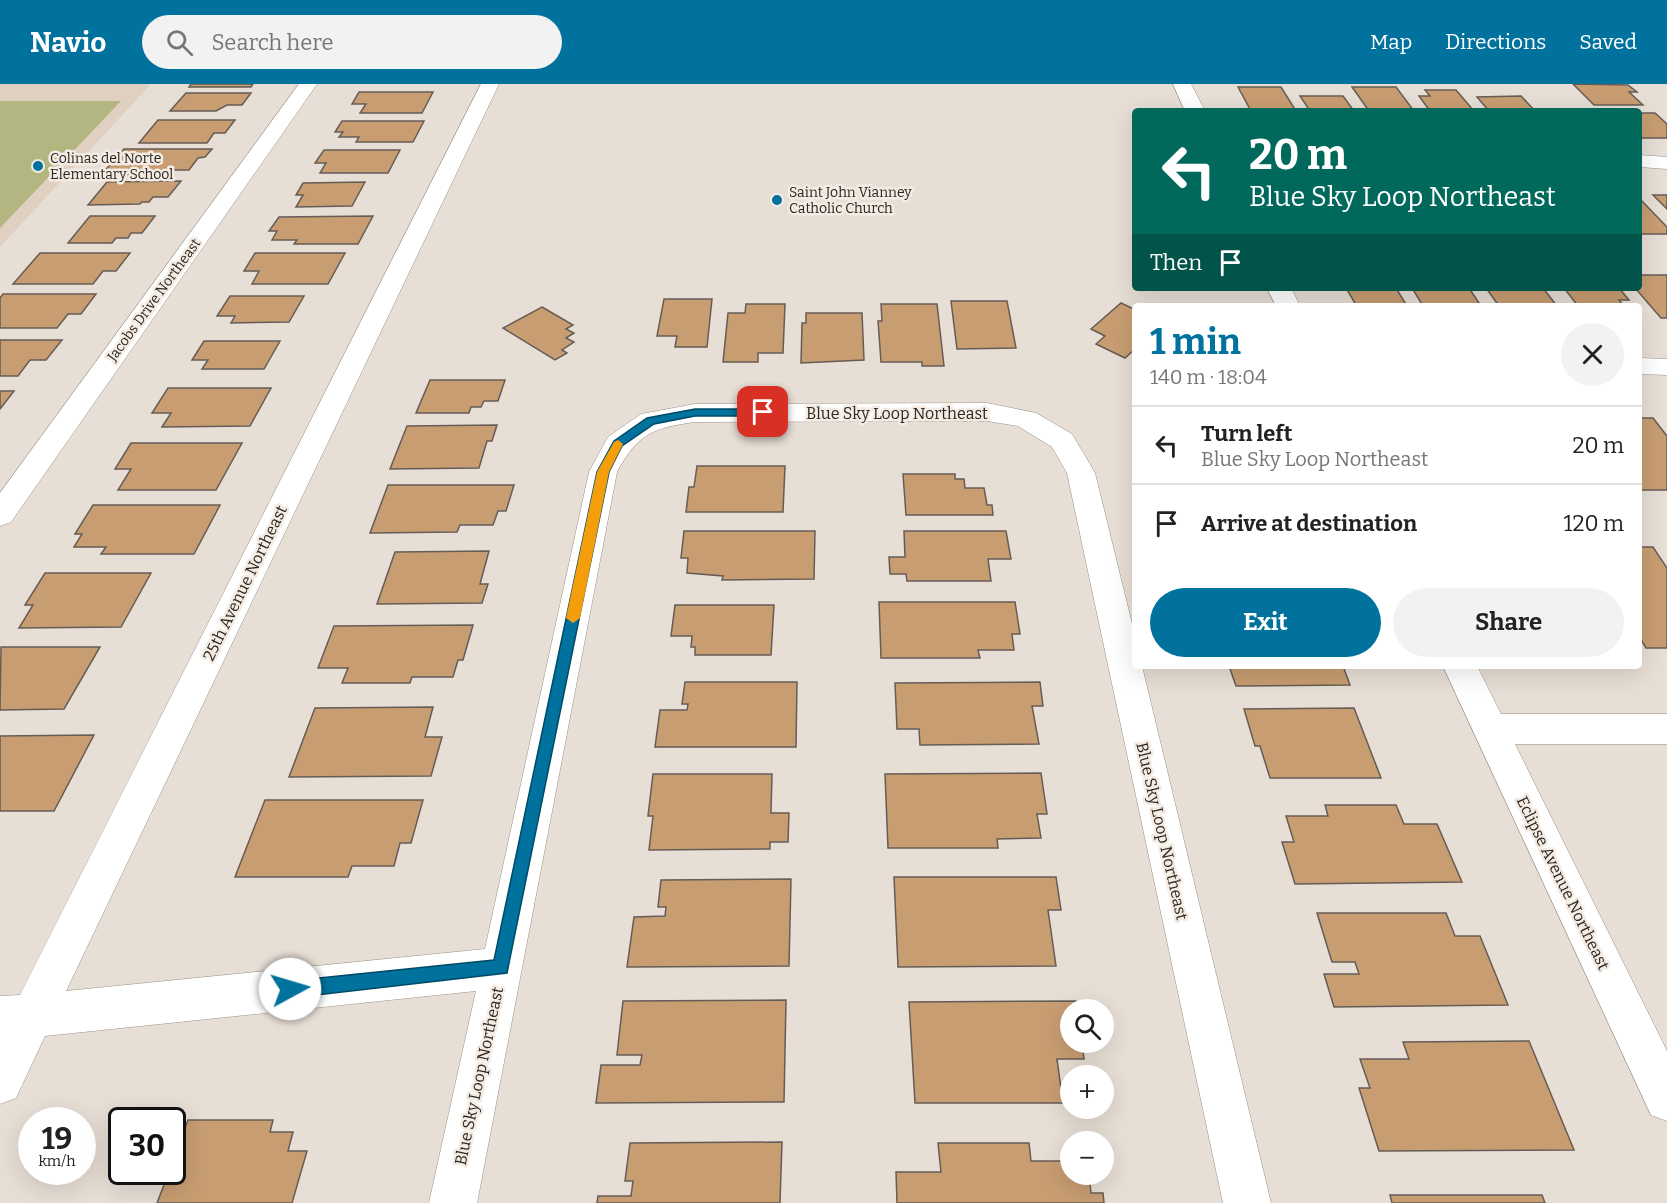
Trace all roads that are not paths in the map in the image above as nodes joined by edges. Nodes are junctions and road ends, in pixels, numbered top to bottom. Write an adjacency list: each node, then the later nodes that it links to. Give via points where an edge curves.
1 (308, 84): 9 (street, Jacobs Drive Northeast)
2 (490, 84): 14 (street, 25th Avenue Northeast)
3 (1182, 84): 4 (street)
4 (1194, 108)
5 (1642, 162): 6 (street)
6 (1667, 163)
7 (1642, 366): 8 (street)
8 (1667, 367)
9 (0, 515)
10 (1461, 669): 11 (street, Eclipse Avenue Northeast)
11 (1490, 729): 12 (street); 16 (street, Eclipse Avenue Northeast)
12 (1667, 729)
13 (501, 968): 14 (street); 17 (street, Blue Sky Loop Northeast); 18 (street, Blue Sky Loop Northeast, via 603,472 618,444 651,420 695,413 987,412 1026,419 1062,441 1081,473)
14 (16, 1016): 15 (street, 25th Avenue Northeast)
15 (0, 1082)
16 (1667, 1099)
17 (453, 1203)
18 (1247, 1203)

